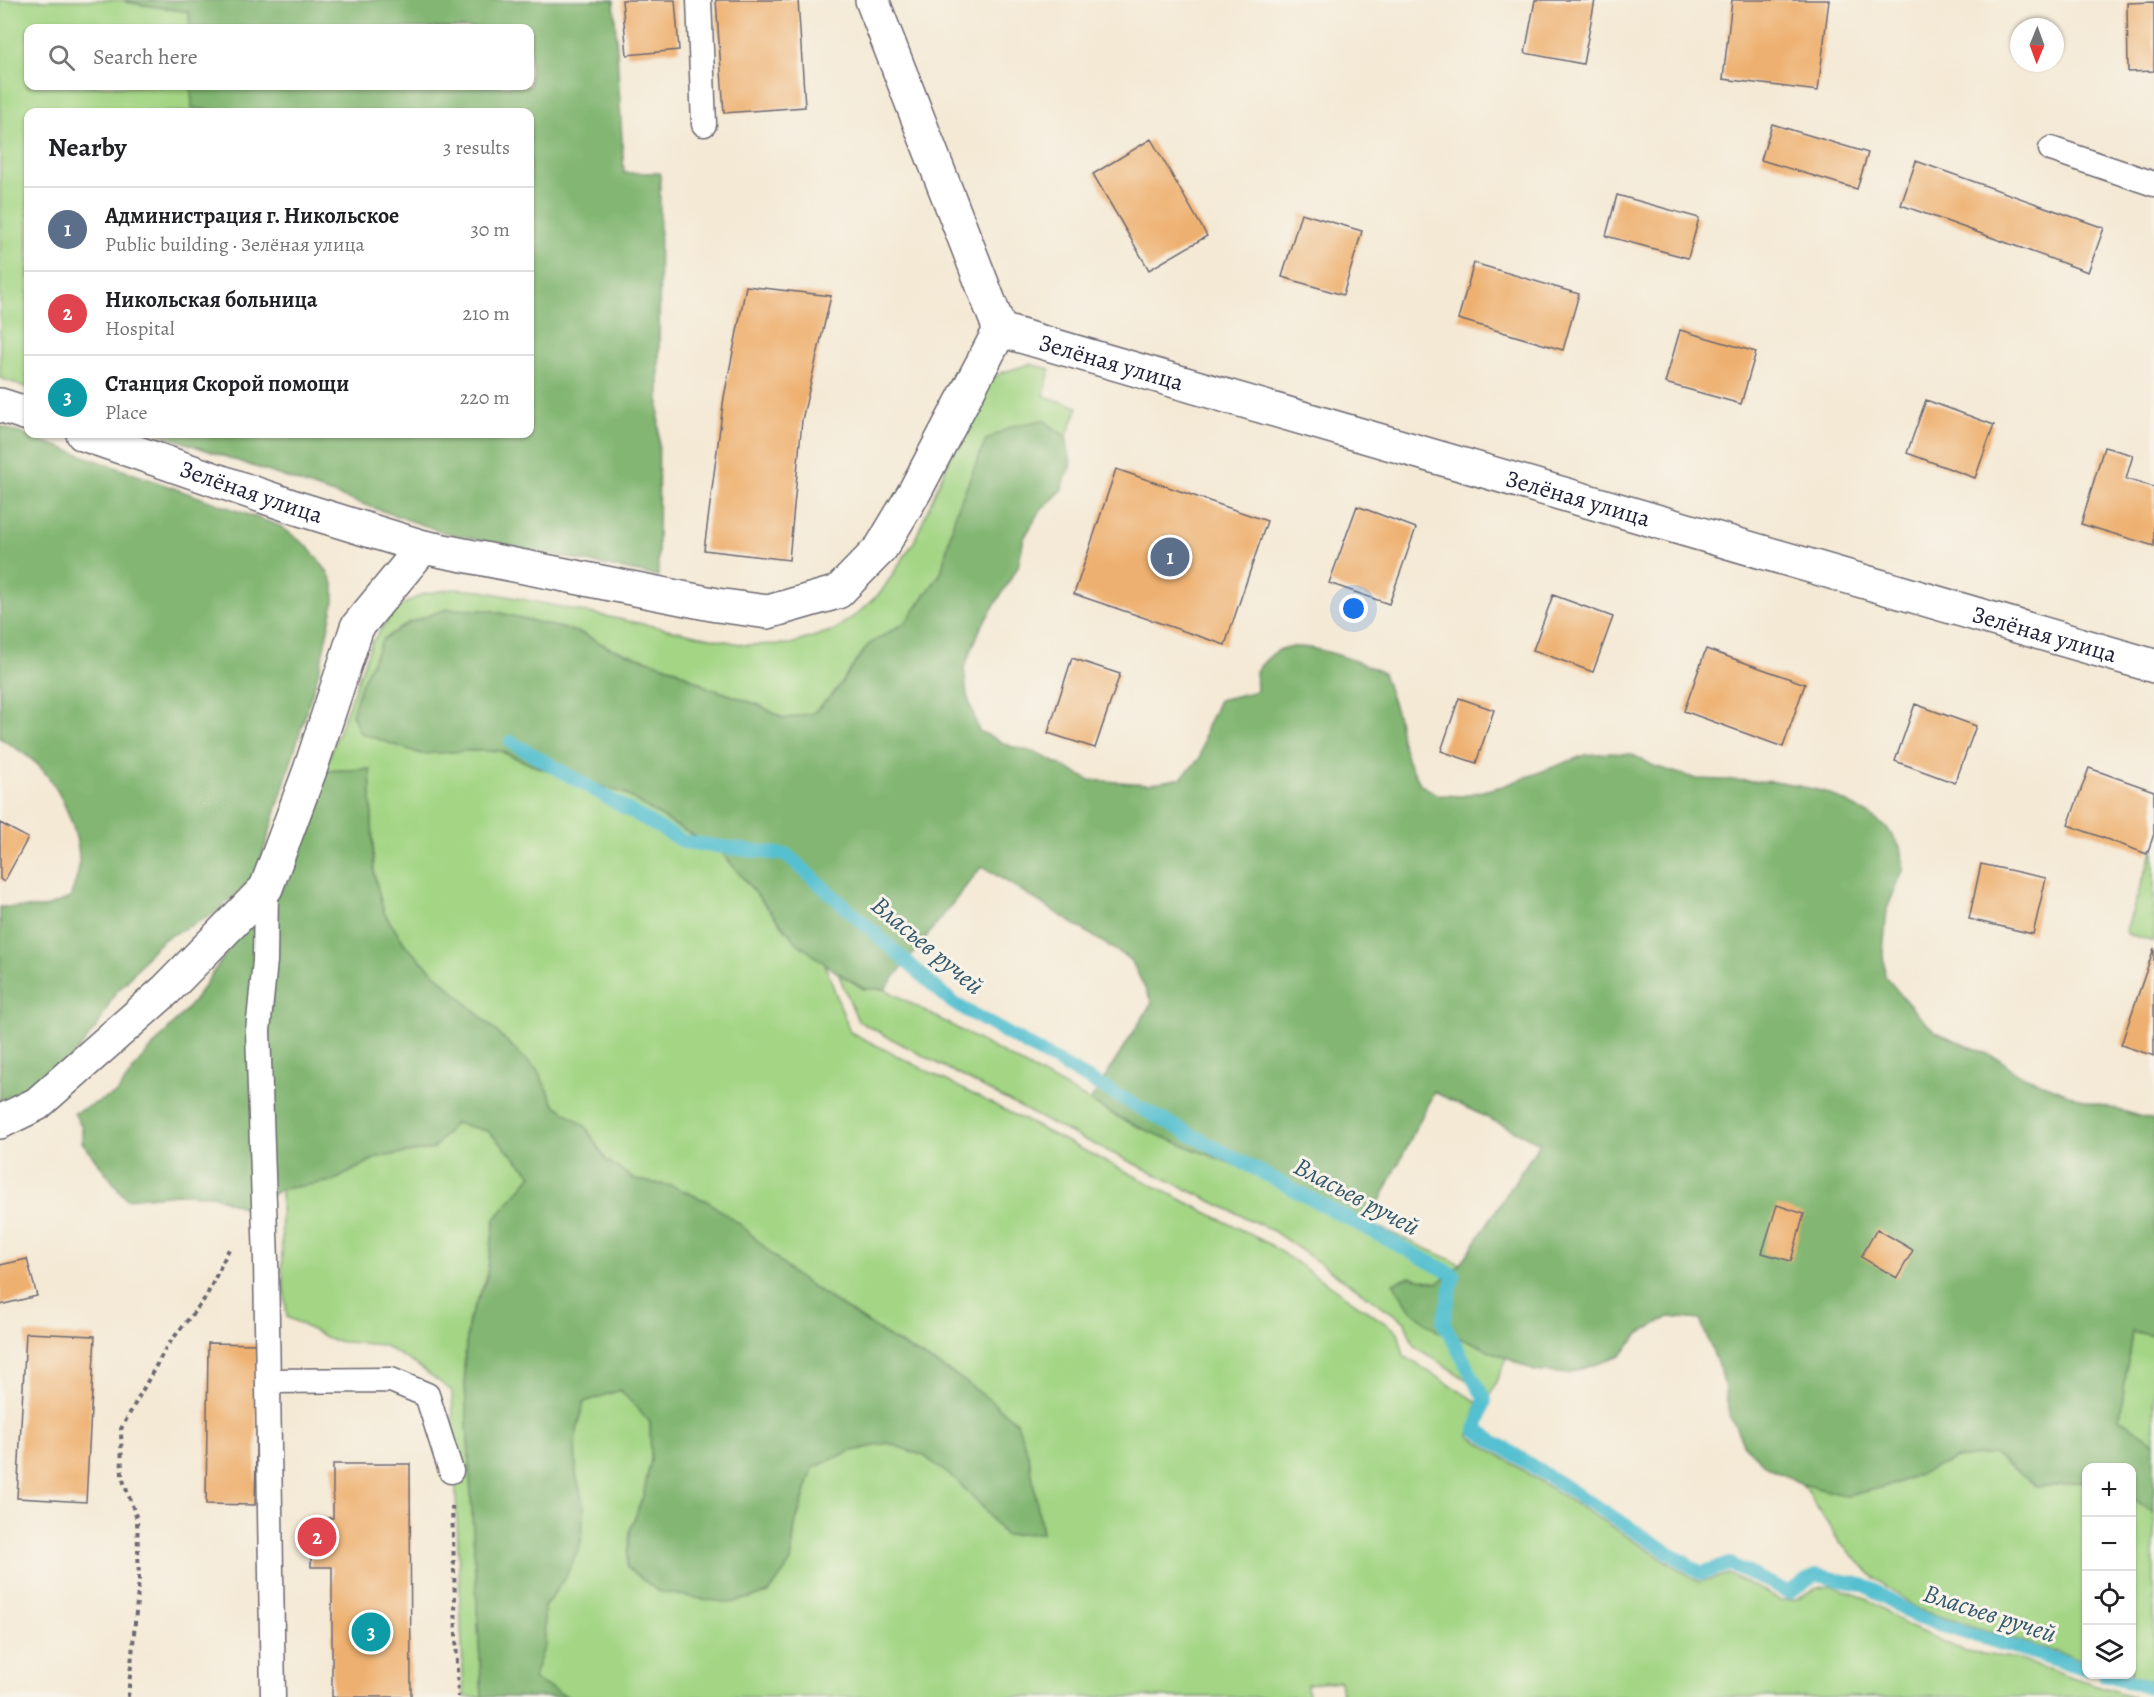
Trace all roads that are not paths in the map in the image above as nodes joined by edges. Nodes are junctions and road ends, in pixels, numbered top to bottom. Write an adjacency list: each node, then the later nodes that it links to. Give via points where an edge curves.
1 (699, 0): 3 (lane)
2 (872, 0): 6 (street)
3 (704, 124)
4 (2051, 149): 5 (lane)
5 (2154, 184)
6 (1000, 330): 10 (street, Зелёная улица, via 881,548 837,592 768,612); 11 (street, Зелёная улица)
7 (0, 405): 8 (street)
8 (24, 413)
9 (95, 438): 10 (street, Зелёная улица)
10 (423, 547): 12 (street, via 357,627)
11 (2154, 666)
12 (266, 888): 13 (street, via 166,990 38,1104); 14 (lane, via 265,961 258,1030)
13 (0, 1122)
14 (268, 1381): 15 (lane, via 391,1380 427,1395); 16 (lane)
15 (451, 1471)
16 (273, 1697)

